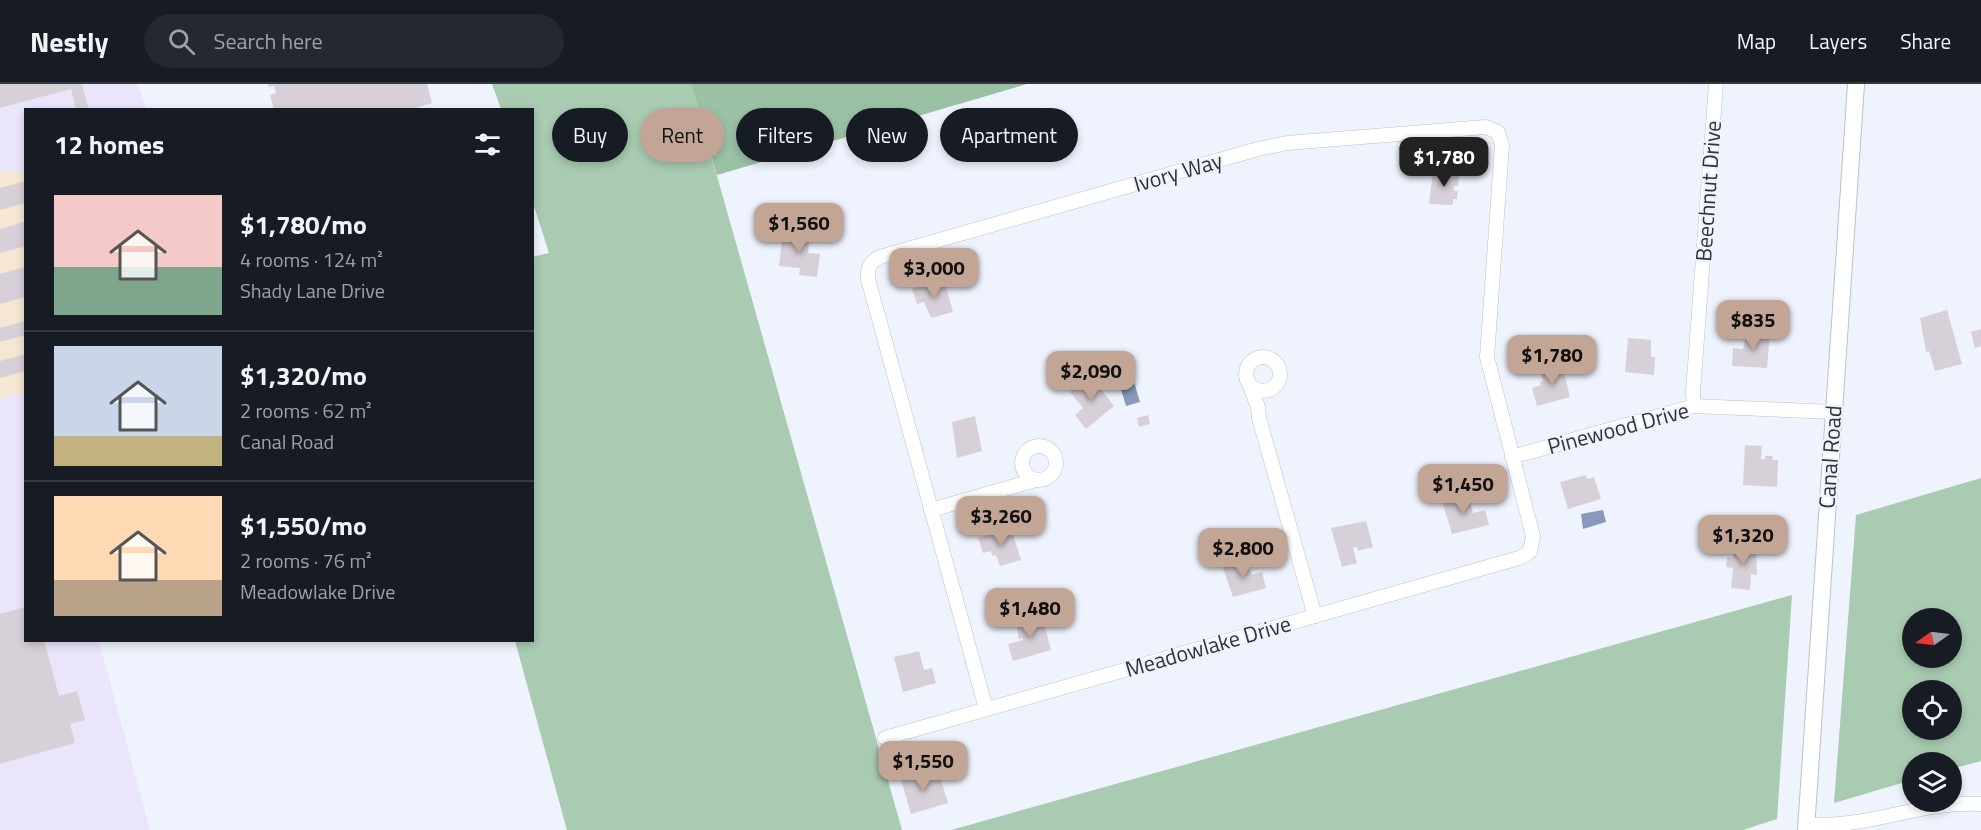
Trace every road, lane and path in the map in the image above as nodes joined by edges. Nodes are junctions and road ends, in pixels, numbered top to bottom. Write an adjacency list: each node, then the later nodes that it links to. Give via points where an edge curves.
1 (1716, 84): 6 (street, Beechnut Drive)
2 (1856, 84): 7 (street, Canal Road)
3 (1247, 380): 4 (street, via 1260,390); 4 (street, via 1250,363 1259,357 1269,358 1279,370 1278,381); 5 (street)
4 (1270, 389): 5 (street)
5 (1258, 406): 13 (street)
6 (1694, 406): 7 (street, Pinewood Drive); 8 (street, Pinewood Drive)
7 (1833, 412): 17 (street, Canal Road)
8 (1512, 457): 12 (street, Ivory Way, via 1486,357 1502,145 1498,132 1486,127 1299,142 1268,147 880,257 868,267 868,279); 13 (street, Meadowlake Drive, via 1533,536 1530,552)
9 (1022, 464): 10 (street, via 1026,474); 10 (street, via 1029,449 1040,446 1050,450 1055,459 1054,470 1047,478); 11 (street)
10 (1036, 480): 11 (street)
11 (1015, 484): 12 (street)
12 (931, 510): 14 (street)
13 (1315, 616): 14 (street, Meadowlake Drive)
14 (986, 709): 15 (street, Meadowlake Drive)
15 (885, 738)
16 (1981, 804): 17 (street)
17 (1806, 827)

